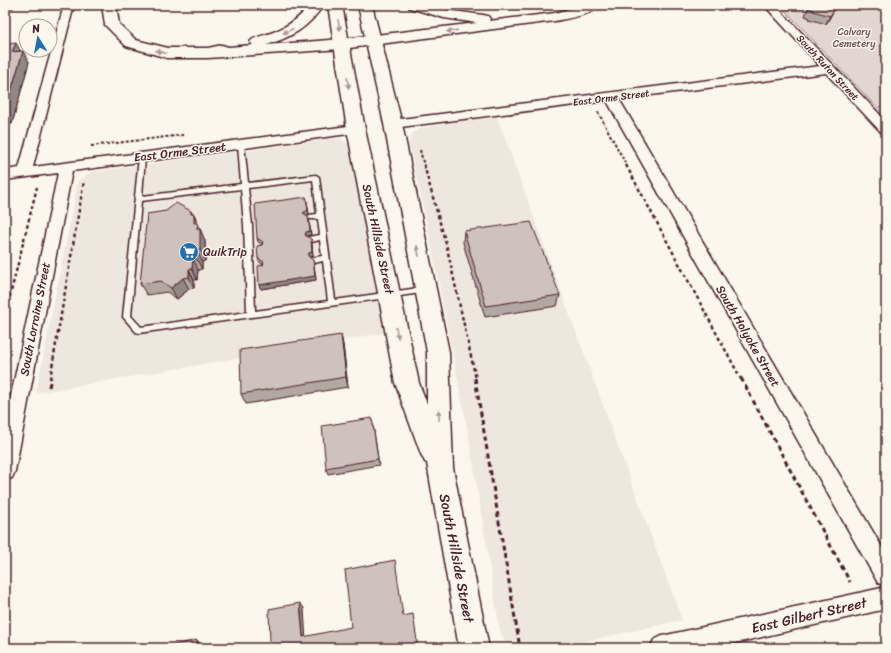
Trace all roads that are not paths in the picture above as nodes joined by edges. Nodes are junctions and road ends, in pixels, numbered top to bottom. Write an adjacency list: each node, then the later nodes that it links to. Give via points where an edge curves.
1 (5, 5): 2 (street)
2 (9, 5)
3 (69, 5): 23 (street)
4 (109, 5): 14 (main road, one-way to 4, via 167,53 131,43 112,25)
5 (316, 5): 14 (main road, one-way to 14, via 296,27 270,39)
6 (335, 5): 13 (main road, South Hillside Street, one-way to 13)
7 (365, 5): 12 (main road, South Hillside Street)
8 (415, 5): 11 (main road, via 469,18)
9 (595, 5): 11 (main road, via 568,14)
10 (769, 5): 15 (street, South Rutan Street)
11 (532, 20): 12 (main road, one-way to 12)
12 (373, 41): 13 (main road); 17 (main road, South Hillside Street)
13 (342, 44): 14 (main road); 18 (main road, South Hillside Street, one-way to 18)
14 (208, 53)
15 (829, 69): 16 (street, East Orme Street); 19 (street, South Rutan Street)
16 (611, 97): 17 (street, East Orme Street); 45 (street, South Holyoke Street)
17 (393, 124): 39 (main road, South Hillside Street, one-way to 17)
18 (356, 129): 20 (street, East Orme Street); 40 (main road, South Hillside Street)
19 (886, 129)
20 (241, 144): 21 (street, East Orme Street); 25 (lane)
21 (142, 157): 22 (street, East Orme Street); 26 (lane)
22 (66, 167): 23 (street, East Orme Street); 44 (street, South Lorraine Street)
23 (25, 172): 24 (street, East Orme Street)
24 (5, 175)
25 (244, 186): 26 (lane); 27 (lane, via 316,177); 30 (lane)
26 (138, 199): 42 (lane, via 127,317 139,330)
27 (321, 216): 28 (lane); 31 (lane)
28 (309, 217)
29 (257, 224): 30 (lane)
30 (248, 226): 34 (lane)
31 (323, 237): 32 (lane); 35 (lane)
32 (311, 239)
33 (259, 246): 34 (lane)
34 (249, 247): 38 (lane)
35 (326, 258): 36 (lane); 41 (lane)
36 (314, 260)
37 (260, 266): 38 (lane)
38 (249, 268): 42 (lane)
39 (426, 289): 40 (lane); 43 (main road, South Hillside Street, one-way to 39, via 438,352)
40 (389, 295): 41 (lane); 43 (main road, South Hillside Street, one-way to 43, via 407,383)
41 (332, 303): 42 (lane)
42 (251, 315)
43 (440, 468): 47 (main road, South Hillside Street)
44 (5, 471)
45 (886, 575)
46 (886, 598): 48 (street, East Gilbert Street)
47 (474, 648)
48 (662, 648)

